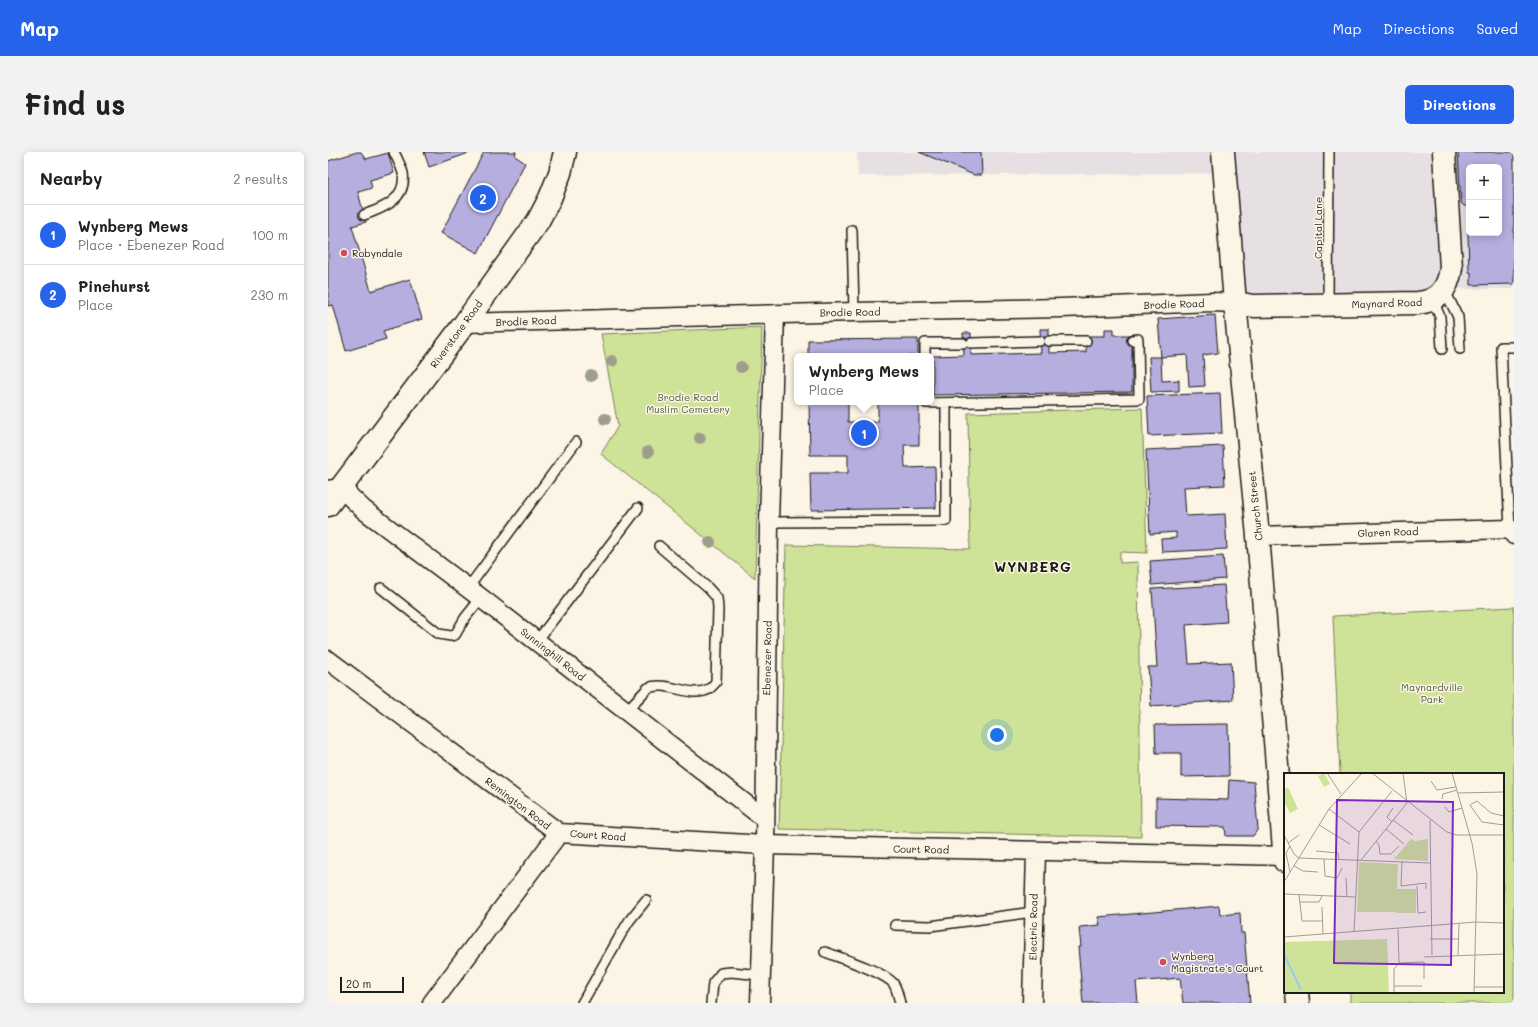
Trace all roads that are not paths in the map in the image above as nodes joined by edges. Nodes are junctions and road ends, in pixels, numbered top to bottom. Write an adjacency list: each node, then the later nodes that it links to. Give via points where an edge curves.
1 (394, 152): 6 (lane, via 402,172 402,186 395,200 384,208)
2 (565, 152): 13 (street, Riverstone Road, via 560,173 538,221)
3 (1222, 152): 9 (street, Church Street)
4 (1329, 152): 10 (lane, Capital Lane)
5 (1444, 152): 8 (street, via 1451,268 1450,279)
6 (364, 215)
7 (852, 230): 11 (lane)
8 (1439, 294): 10 (street, Maynard Road, via 1418,303); 17 (lane); 18 (lane, via 1458,317)
9 (1235, 303): 10 (street, Maynard Road, via 1254,306); 11 (street, Brodie Road); 27 (street, Church Street)
10 (1328, 304)
11 (854, 312): 12 (street, Brodie Road)
12 (775, 314): 13 (street, Brodie Road); 25 (street, Ebenezer Road)
13 (465, 323): 23 (street, Riverstone Road)
14 (1132, 340): 20 (lane, via 1138,339 1139,400)
15 (1086, 341): 19 (lane, via 925,343)
16 (1514, 347): 26 (lane, via 1501,347)
17 (1442, 349)
18 (1460, 349)
19 (925, 353)
20 (946, 403): 21 (lane); 25 (lane, via 946,520)
21 (934, 404)
22 (576, 442): 30 (lane)
23 (332, 495): 30 (street, Sunninghill Road, via 364,510)
24 (638, 508): 31 (lane)
25 (769, 522): 34 (street, Ebenezer Road)
26 (1512, 532): 27 (street, Glaren Road)
27 (1258, 536): 38 (street, Church Street)
28 (659, 546): 33 (lane, via 717,598 716,682 709,689 696,691 652,686)
29 (381, 588): 30 (lane, via 445,636 455,635 465,618)
30 (474, 593): 31 (street, Sunninghill Road)
31 (537, 641): 33 (street, Sunninghill Road)
32 (328, 660): 35 (street, Remington Road)
33 (626, 711): 34 (street, Sunninghill Road)
34 (765, 819): 36 (street, Ebenezer Road)
35 (559, 833): 36 (street, Court Road); 45 (street, Remington Road)
36 (765, 845): 37 (street, Court Road); 43 (street, Ebenezer Road)
37 (1036, 852): 38 (street, Court Road); 40 (street, Electric Road)
38 (1284, 856)
39 (646, 900): 46 (lane, via 629,921)
40 (1033, 912): 41 (lane, via 930,926); 50 (street, Electric Road)
41 (895, 925)
42 (825, 952): 49 (lane, via 880,974 892,982)
43 (761, 974): 47 (lane, via 721,973 713,983); 48 (street, Ebenezer Road)
44 (1297, 993): 51 (street)
45 (432, 1003)
46 (582, 1003)
47 (711, 1003)
48 (760, 1003)
49 (900, 1003)
50 (1032, 1003)
51 (1298, 1003)

